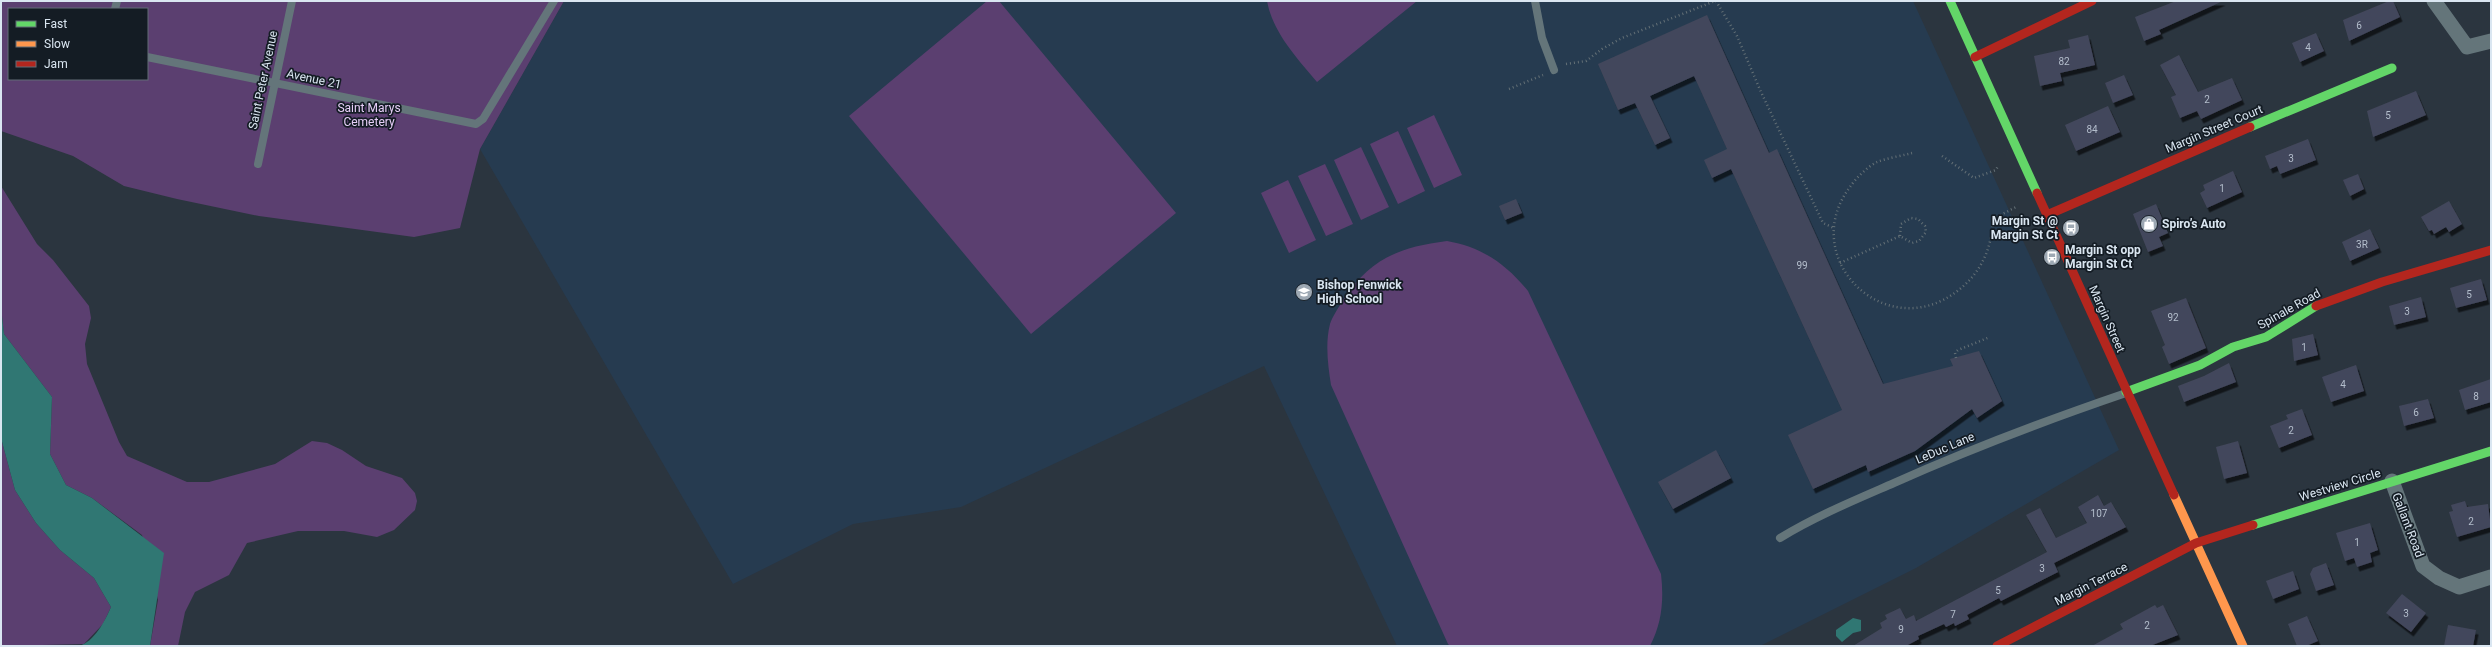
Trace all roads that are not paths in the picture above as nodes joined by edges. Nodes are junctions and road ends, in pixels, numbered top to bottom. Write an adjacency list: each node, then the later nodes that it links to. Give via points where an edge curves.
1 (292, 1): 12 (lane, Saint Peter Avenue)
2 (554, 1): 12 (lane, Avenue 21, via 483,119 476,124)
3 (1535, 1): 11 (lane, via 1542,38)
4 (1950, 1): 9 (street, Margin Street)
5 (2092, 1): 9 (street)
6 (2434, 1): 7 (street, via 2466,47)
7 (2491, 41)
8 (148, 57): 12 (lane, Avenue 21)
9 (1975, 57): 14 (street, Margin Street)
10 (2392, 68): 14 (street, Margin Street Court, via 2158,165)
11 (1554, 70)
12 (274, 83): 13 (lane, Saint Peter Avenue)
13 (258, 164)
14 (2047, 215): 16 (street, Margin Street)
15 (2491, 250): 16 (street, Spinale Road, via 2323,302 2266,337 2233,347 2200,365)
16 (2126, 392): 19 (lane, LeDuc Lane, via 2027,427 1948,459 1848,503); 20 (street, Margin Street)
17 (2491, 451): 18 (street, Westview Circle)
18 (2392, 481): 20 (street, Westview Circle); 21 (street, Gallant Road, via 2423,566 2439,578 2459,587)
19 (1780, 538)
20 (2196, 543): 22 (street, Margin Terrace); 23 (street, Margin Street)
21 (2491, 577)
22 (1998, 646)
23 (2243, 646)

